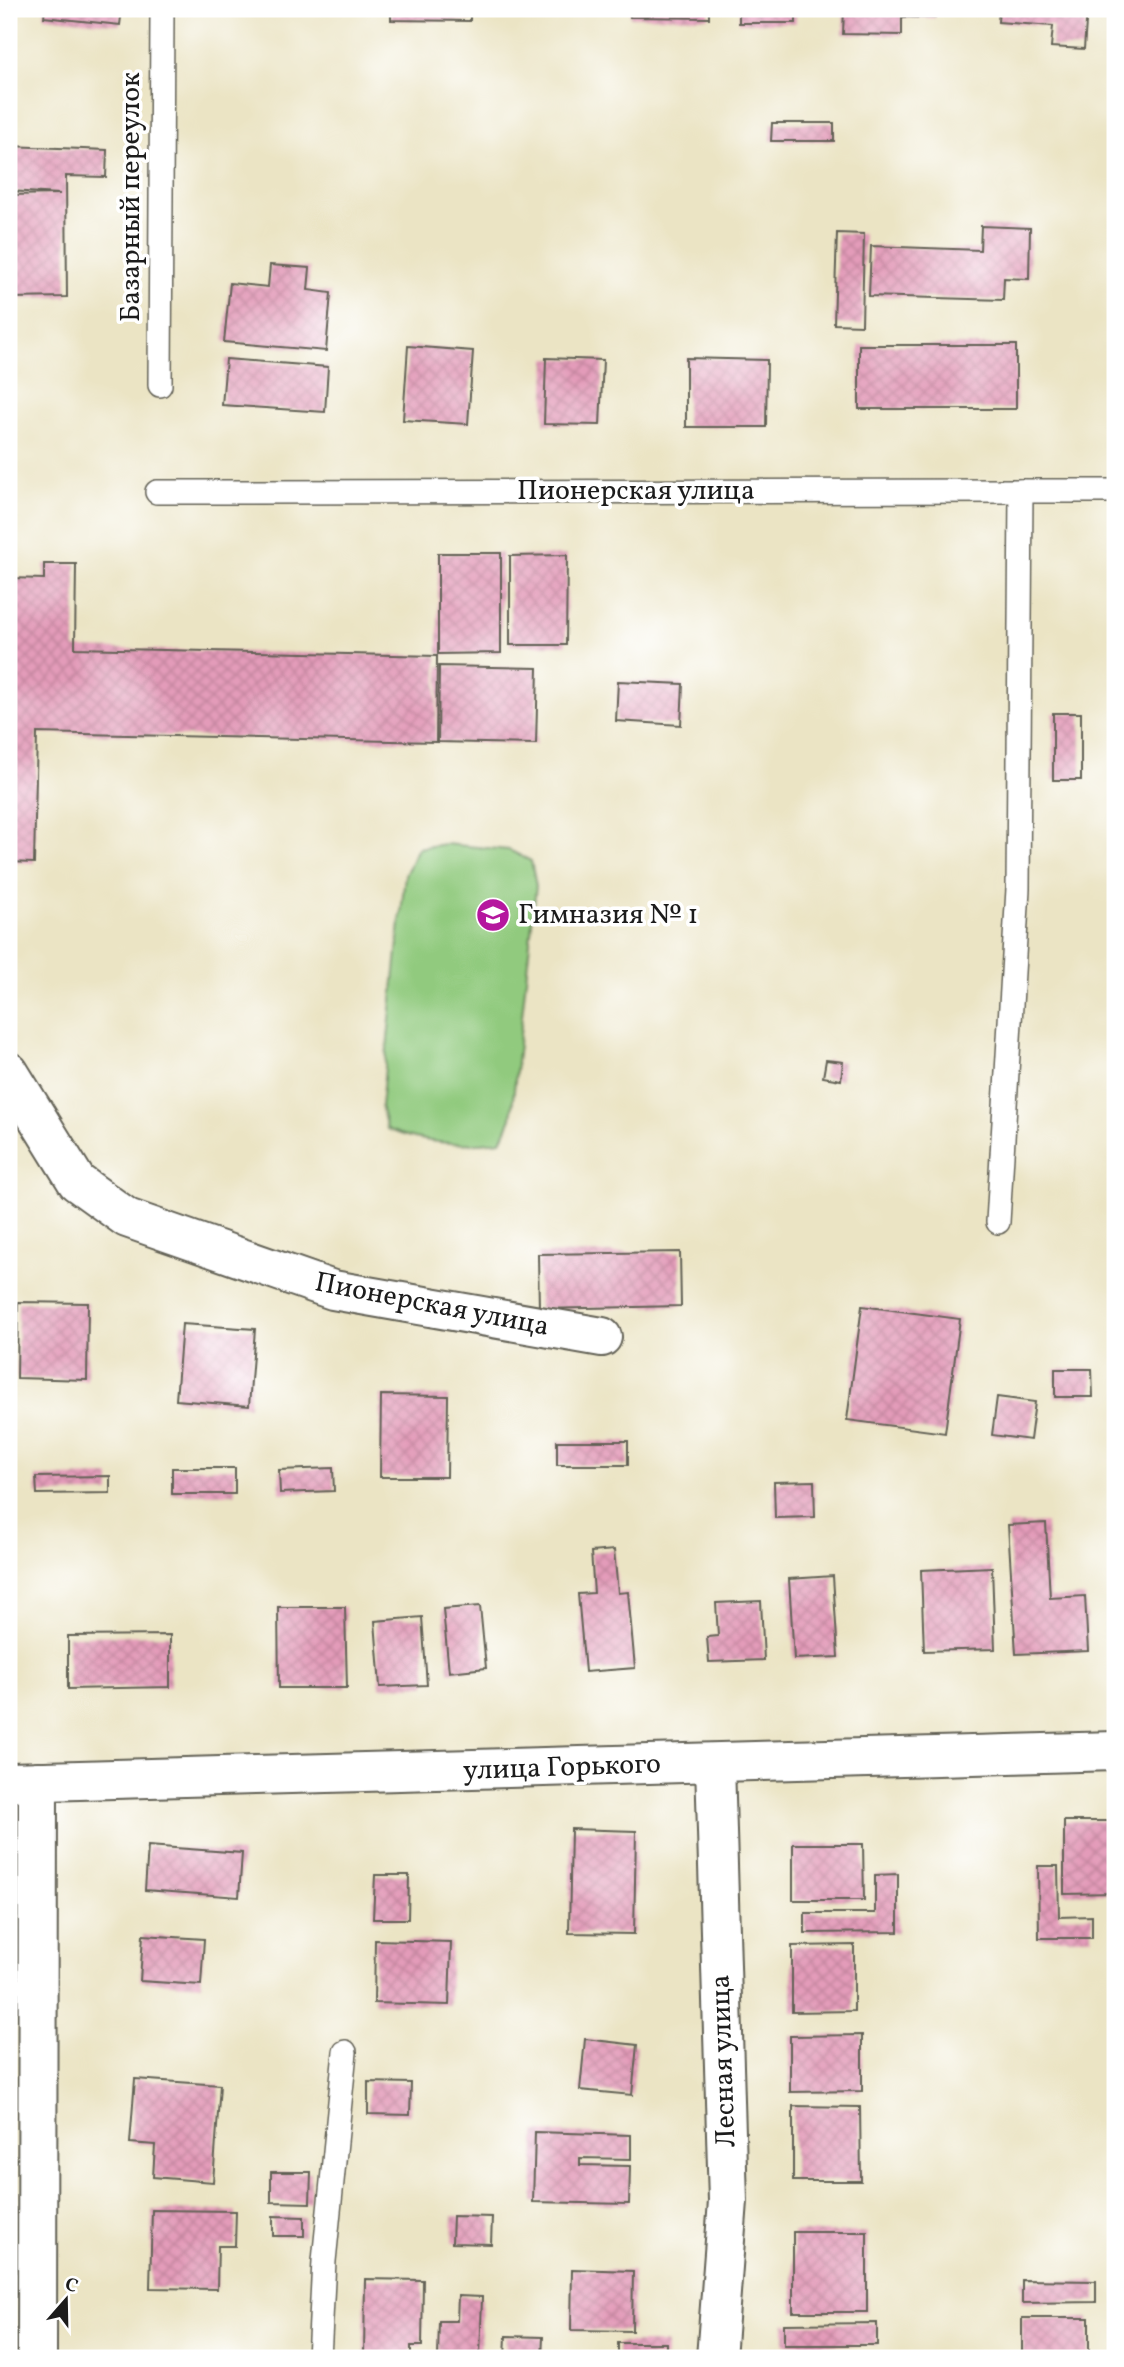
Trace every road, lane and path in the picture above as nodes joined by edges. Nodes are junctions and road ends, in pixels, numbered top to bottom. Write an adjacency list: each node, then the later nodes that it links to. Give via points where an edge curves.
1 (162, 9): 2 (lane, Базарный переулок)
2 (160, 385)
3 (1021, 491): 4 (lane, Пионерская улица); 5 (lane, Пионерская улица); 7 (lane, via 1018,889)
4 (1115, 491)
5 (157, 492)
6 (9, 1072): 8 (street, Пионерская улица, via 77,1182 127,1218 333,1290)
7 (998, 1222)
8 (601, 1337)
9 (1115, 1751): 10 (street, улица Горького)
10 (715, 1764): 11 (street, улица Горького); 15 (street, Лесная улица, via 728,2201)
11 (23, 1781): 13 (street)
12 (345, 2052): 14 (lane)
13 (37, 2358)
14 (319, 2358)
15 (716, 2358)

